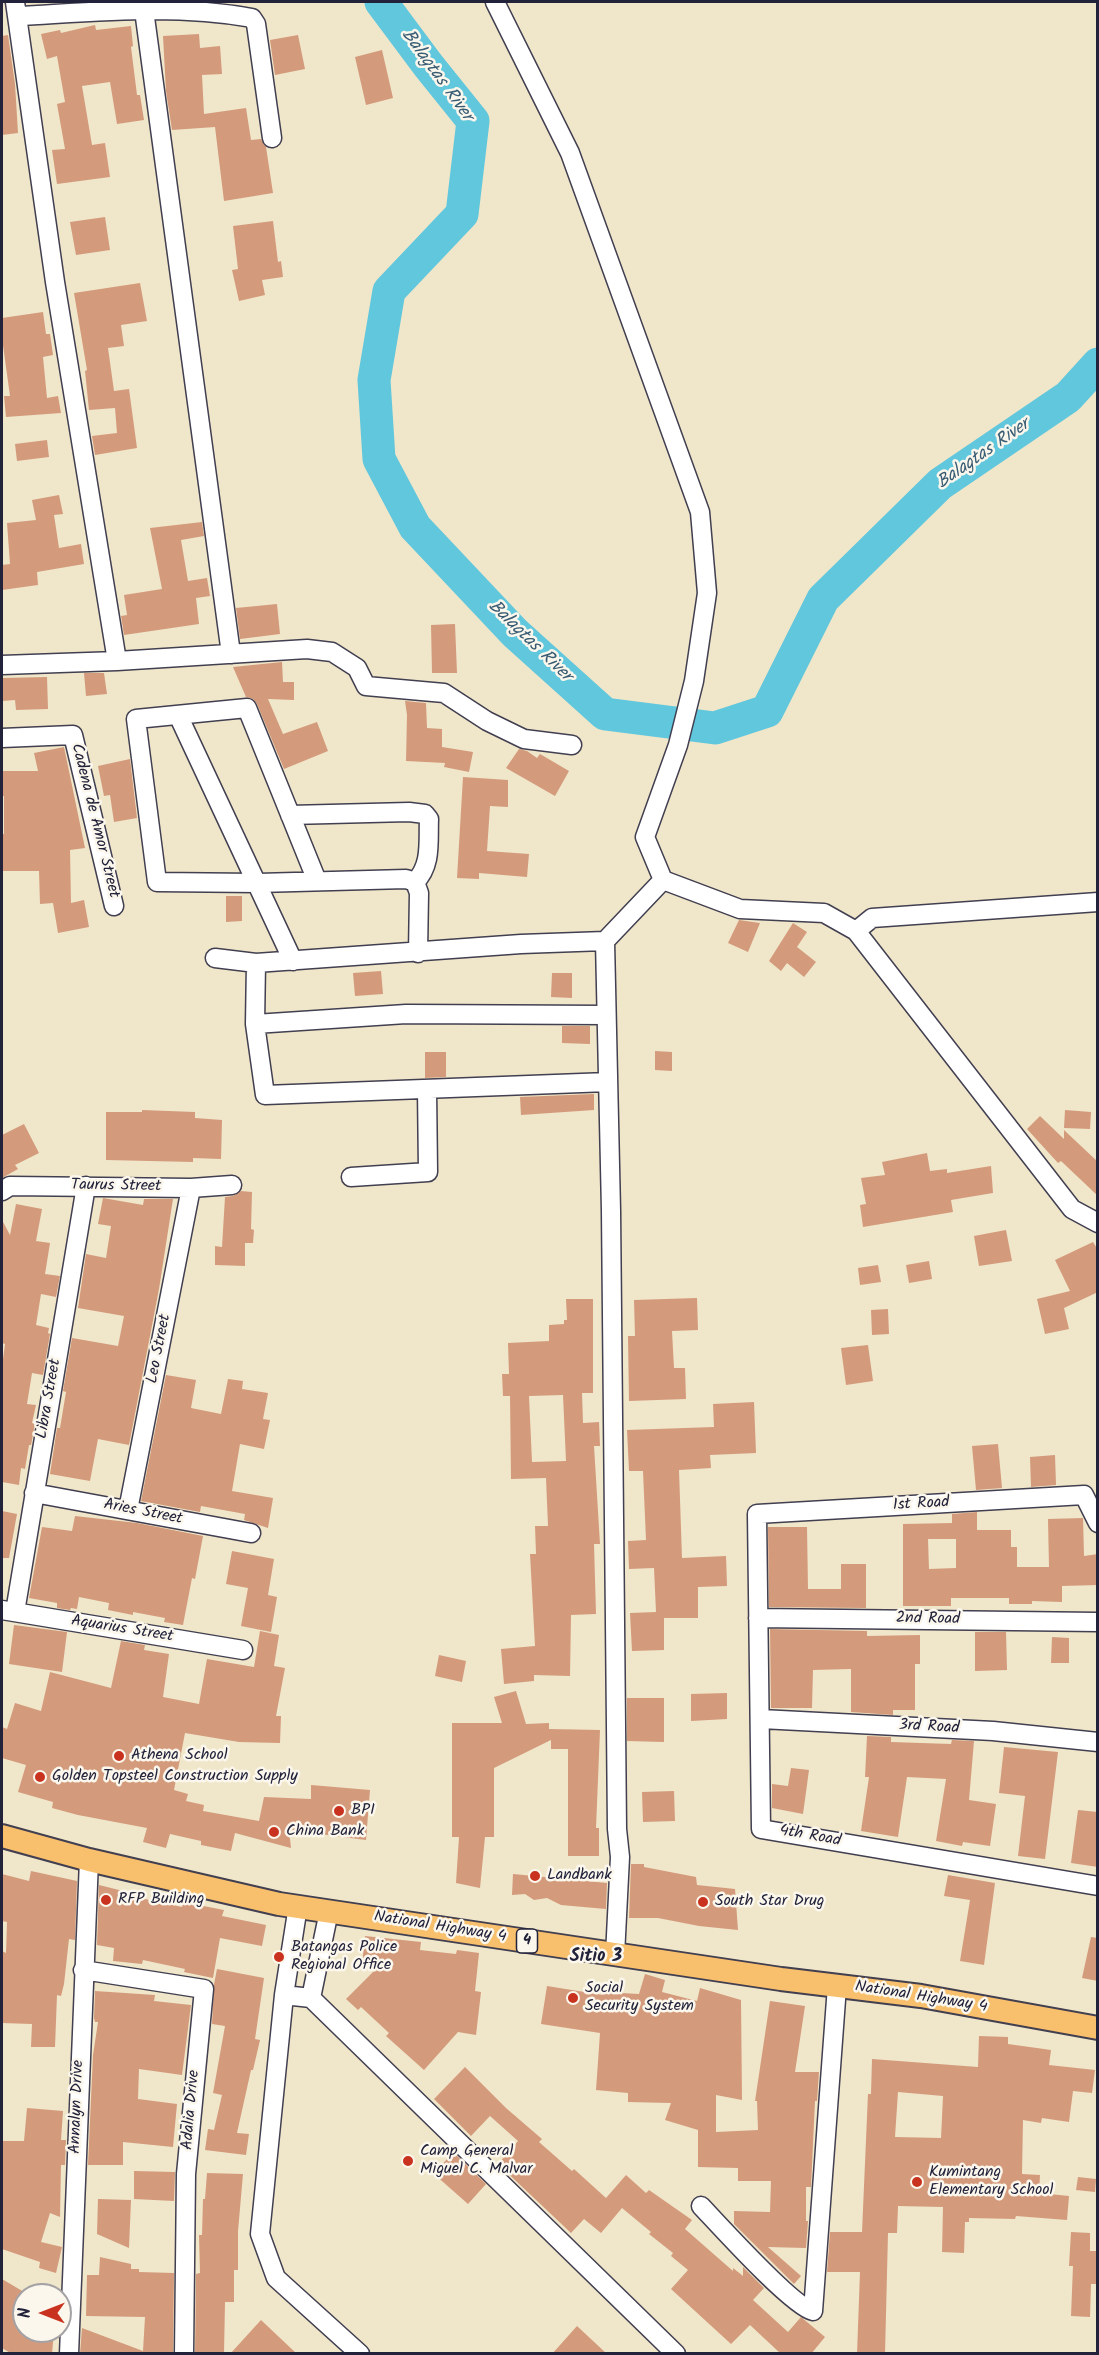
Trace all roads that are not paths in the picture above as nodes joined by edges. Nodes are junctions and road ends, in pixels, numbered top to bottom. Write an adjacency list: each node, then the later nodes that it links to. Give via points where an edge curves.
1 (495, 2): 12 (street, via 570,153 700,512 707,593 694,681 678,745 645,837)
2 (17, 9): 3 (street); 6 (street, via 55,282)
3 (144, 10): 4 (street, via 252,18); 5 (street)
4 (272, 138)
5 (231, 654): 6 (street); 10 (street, via 307,649 332,652 357,668 366,686 444,693 487,721 525,739)
6 (117, 661): 7 (street)
7 (2, 665)
8 (178, 715): 11 (street, via 247,708); 15 (street); 15 (street, via 136,719 157,882)
9 (2, 738): 17 (street, Cadena de Amor Street, via 73,735)
10 (572, 745)
11 (290, 815): 13 (street); 14 (street, via 425,814 429,819 427,865)
12 (663, 880): 18 (street, via 740,909 824,913); 19 (street)
13 (317, 881): 14 (street); 15 (street)
14 (415, 882): 20 (street, via 419,893)
15 (258, 883): 22 (street)
16 (1098, 902): 18 (street, via 872,918)
17 (114, 906)
18 (856, 931): 33 (street, via 1072,1209)
19 (605, 941): 20 (street); 24 (street)
20 (418, 953): 22 (street)
21 (215, 958): 23 (street)
22 (293, 961): 23 (street)
23 (256, 963): 25 (street)
24 (606, 1015): 25 (street, via 406,1014); 26 (street)
25 (255, 1024): 27 (street, via 265,1095)
26 (608, 1082): 27 (street); 50 (street, via 620,1857)
27 (427, 1089): 28 (street, via 428,1172)
28 (351, 1177)
29 (232, 1185): 31 (street, Taurus Street)
30 (86, 1186): 31 (street, Taurus Street); 32 (street, Taurus Street, via 10,1186); 34 (street, Libra Street)
31 (191, 1188): 35 (street, Leo Street)
32 (2, 1191)
33 (1098, 1223)
34 (34, 1493): 35 (street, Aries Street); 39 (street, Libra Street)
35 (128, 1510): 38 (street, Aries Street)
36 (757, 1514): 37 (street, 1st Road, via 1084,1496); 40 (street, 4th Road)
37 (1098, 1523)
38 (251, 1533)
39 (8, 1611): 42 (street, Aquarius Street)
40 (758, 1618): 41 (street, 2nd Road); 43 (street, 4th Road)
41 (1098, 1622)
42 (243, 1650)
43 (761, 1719): 44 (street, 3rd Road, via 993,1731); 47 (street, 4th Road, via 761,1829)
44 (1098, 1742)
45 (2, 1836): 46 (main road, National Highway 4 / 4)
46 (88, 1860): 48 (main road, National Highway 4 / 4); 51 (street, Annalyn Drive)
47 (1098, 1886)
48 (298, 1906): 49 (main road, National Highway 4 / 4); 53 (street)
49 (329, 1911): 50 (main road, National Highway 4 / 4); 54 (street)
50 (615, 1955): 52 (main road, National Highway 4 / 4)
51 (83, 1970): 57 (street, Annalyn Drive); 58 (street, Adalia Drive, via 204,1989 186,2174)
52 (837, 1986): 55 (main road, National Highway 4 / 4, via 921,1996); 56 (street, via 813,2311 765,2272)
53 (284, 1995): 54 (street); 59 (street, via 260,2234 276,2278)
54 (311, 1998): 60 (street)
55 (1098, 2028)
56 (701, 2206)
57 (69, 2354)
58 (184, 2354)
59 (360, 2354)
60 (676, 2354)

